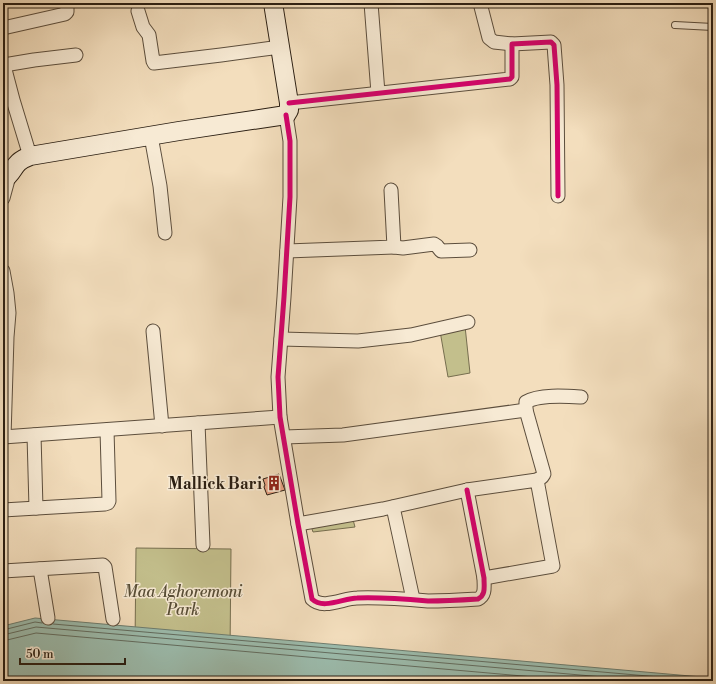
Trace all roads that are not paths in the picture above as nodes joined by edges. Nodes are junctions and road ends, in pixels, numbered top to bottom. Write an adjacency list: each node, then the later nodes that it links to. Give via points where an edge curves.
1 (67, 3): 8 (street, via 65,14)
2 (273, 3): 10 (street)
3 (370, 3): 14 (street)
4 (480, 3): 9 (street, via 489,38 494,42)
5 (138, 11): 10 (street, via 143,27 149,35 154,63)
6 (675, 25): 7 (lane)
7 (713, 27)
8 (3, 28)
9 (512, 44): 14 (street, via 510,79); 20 (street, via 549,42 554,45)
10 (280, 46): 15 (street)
11 (76, 55): 12 (street)
12 (3, 64): 13 (street)
13 (5, 80): 17 (street)
14 (378, 93): 15 (street)
15 (288, 109): 16 (street); 25 (street, via 290,197)
16 (151, 136): 17 (street); 22 (street, via 160,186)
17 (30, 156): 18 (street, via 14,166)
18 (6, 178): 21 (street)
19 (391, 190): 23 (street)
20 (558, 196)
21 (3, 198)
22 (164, 232)
23 (394, 247): 24 (street, via 434,244 441,252); 25 (street)
24 (470, 250)
25 (287, 251): 29 (street)
26 (3, 271): 37 (street, via 9,313)
27 (468, 322): 29 (street, via 411,335 358,341)
28 (153, 331): 34 (street)
29 (281, 340): 32 (street, via 278,378)
30 (581, 397): 31 (street, via 556,396 528,400)
31 (526, 410): 38 (street, via 343,435); 39 (street, via 544,474)
32 (280, 417): 33 (street); 38 (street)
33 (198, 423): 34 (street); 45 (street)
34 (162, 426): 35 (street)
35 (107, 430): 36 (street); 42 (street, via 108,503)
36 (34, 435): 37 (street); 42 (street)
37 (4, 437)
38 (284, 437): 44 (street)
39 (537, 480): 40 (street); 48 (street, via 553,566)
40 (467, 490): 41 (street); 48 (street)
41 (393, 507): 44 (street); 49 (street)
42 (36, 508): 43 (street)
43 (3, 510)
44 (298, 524): 49 (street, via 310,594 315,602 322,604 355,598)
45 (203, 544)
46 (40, 569): 47 (street); 50 (street); 51 (street, via 104,565)
47 (3, 571)
48 (484, 578): 49 (street, via 484,593 478,599)
49 (413, 599)
50 (48, 618)
51 (113, 619)

